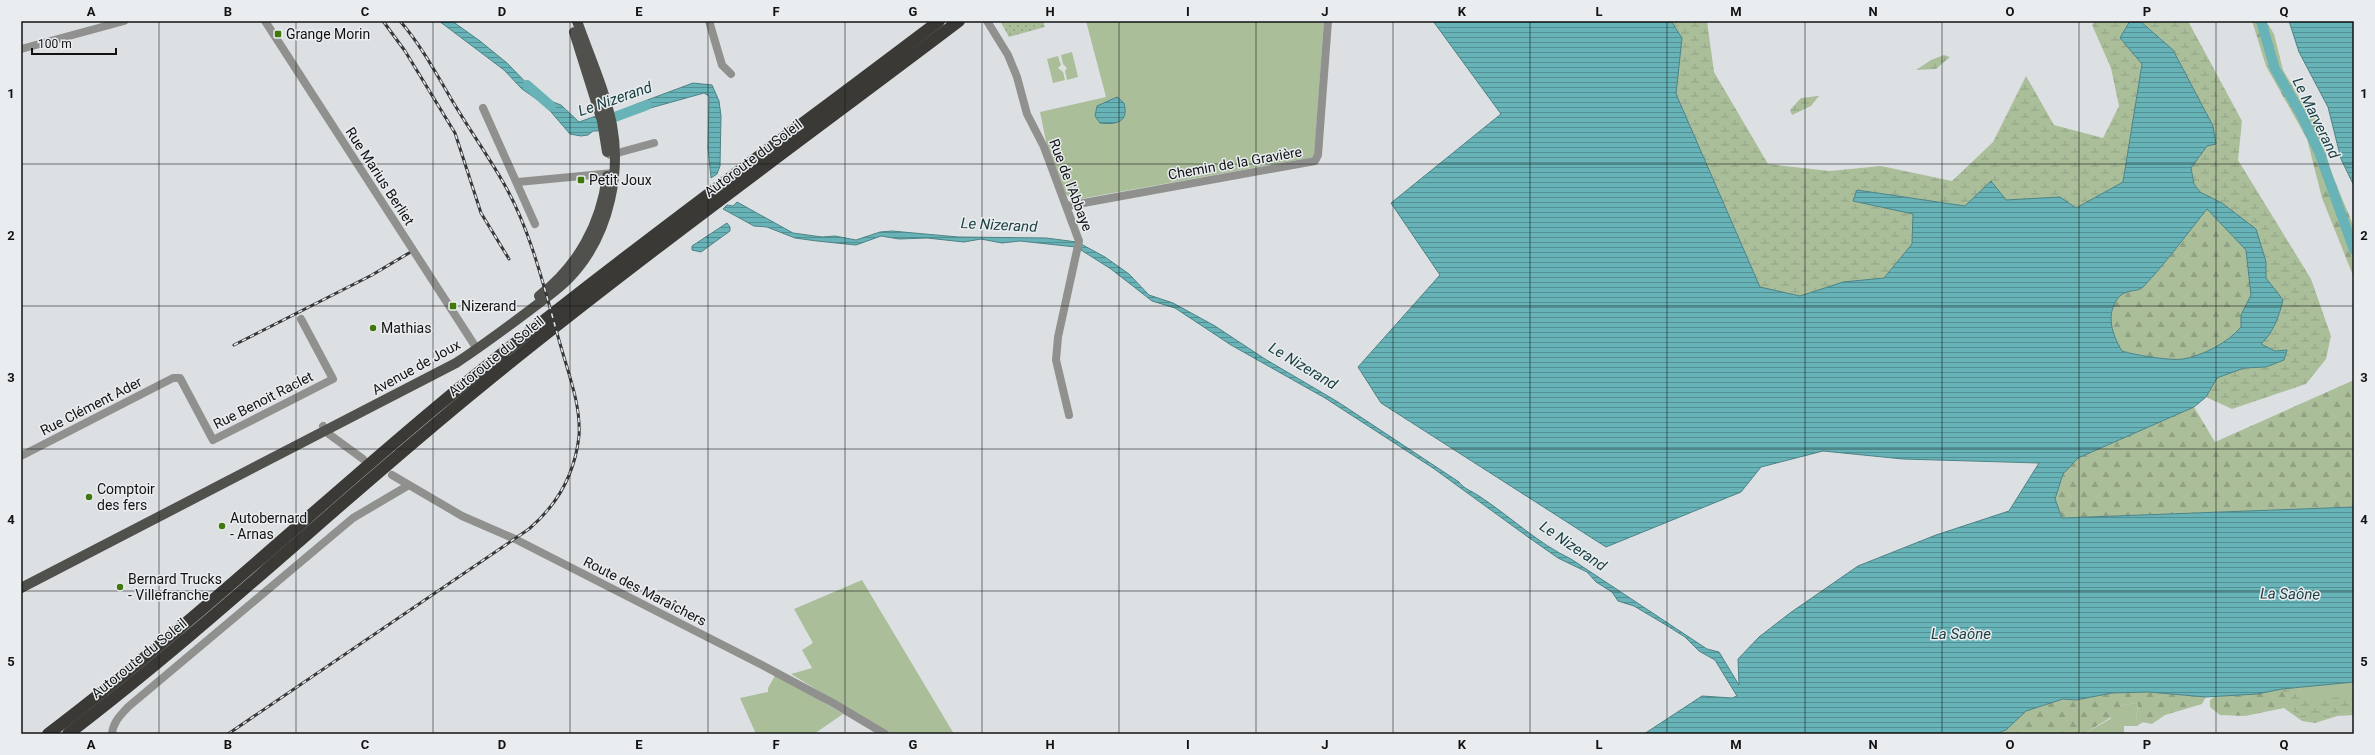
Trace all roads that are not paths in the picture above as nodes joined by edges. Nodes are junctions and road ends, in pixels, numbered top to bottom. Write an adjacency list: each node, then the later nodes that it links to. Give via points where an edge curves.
1 (124, 21): 10 (street)
2 (265, 21): 21 (street, Rue Marius Berliet)
3 (571, 21): 13 (main road, Avenue de Joux)
4 (577, 21): 13 (main road, Avenue de Joux)
5 (709, 21): 11 (street, via 722,65)
6 (939, 21): 31 (highway, Autoroute du Soleil, via 504,352 402,436 160,646)
7 (959, 21): 32 (highway, Autoroute du Soleil, via 501,370 167,656)
8 (987, 21): 18 (street, Rue de l'Abbaye, via 1008,54 1027,114 1044,147)
9 (1328, 21): 18 (street, Chemin de la Gravière, via 1318,155 1315,162)
10 (21, 49)
11 (731, 74)
12 (483, 108): 17 (street)
13 (603, 110): 15 (main road, Avenue de Joux, via 608,126)
14 (654, 143): 15 (street)
15 (610, 154): 16 (main road, Avenue de Joux)
16 (610, 173): 17 (street); 21 (main road, Avenue de Joux, via 608,211 586,258 578,269 555,291)
17 (518, 182): 19 (street)
18 (1067, 206): 23 (street, Rue de l'Abbaye, via 1079,241 1058,337 1056,360)
19 (536, 224)
20 (301, 319): 22 (street, Rue Benoit Raclet, via 332,379 213,440 180,378)
21 (475, 347): 24 (main road, Avenue de Joux)
22 (173, 378): 25 (street, Rue Clément Ader)
23 (1069, 415)
24 (324, 429): 26 (street); 29 (main road, Avenue de Joux); 30 (main road, Avenue de Joux)
25 (21, 456)
26 (363, 459)
27 (392, 476): 28 (street, Route des Maraîchers)
28 (409, 485): 33 (street, via 373,505 329,538 128,707 113,726); 34 (street, Route des Maraîchers, via 462,516 515,539 762,665)
29 (21, 582)
30 (21, 588)
31 (48, 734)
32 (68, 734)
33 (112, 734)
34 (885, 734)

